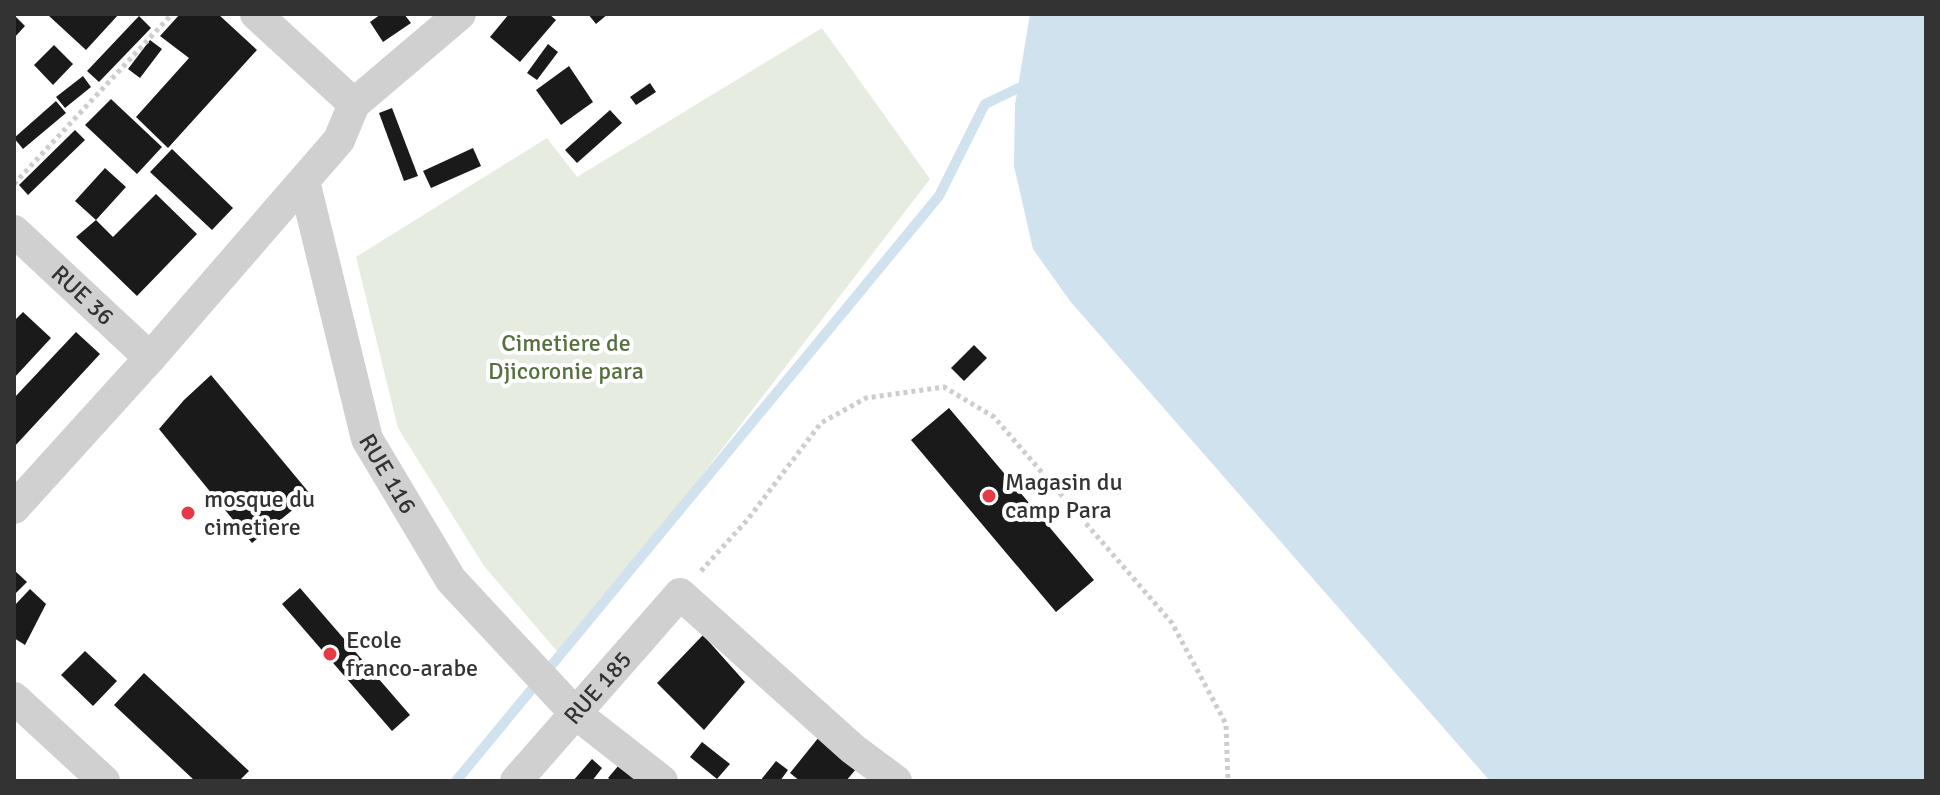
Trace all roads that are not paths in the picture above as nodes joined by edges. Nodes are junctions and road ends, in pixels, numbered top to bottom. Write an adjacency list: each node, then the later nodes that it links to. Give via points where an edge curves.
1 (256, 14): 3 (street)
2 (460, 14): 3 (street)
3 (354, 104): 4 (street, via 339,140)
4 (304, 181): 6 (street); 9 (street, RUE 116, via 367,439 451,580)
5 (14, 231): 6 (street, RUE 36)
6 (150, 358): 7 (street)
7 (14, 508)
8 (14, 698): 10 (street)
9 (575, 713): 11 (street, RUE 185); 12 (street, RUE 116); 13 (street, RUE 185, via 680,594)
10 (104, 781)
11 (516, 781)
12 (662, 781)
13 (896, 781)

